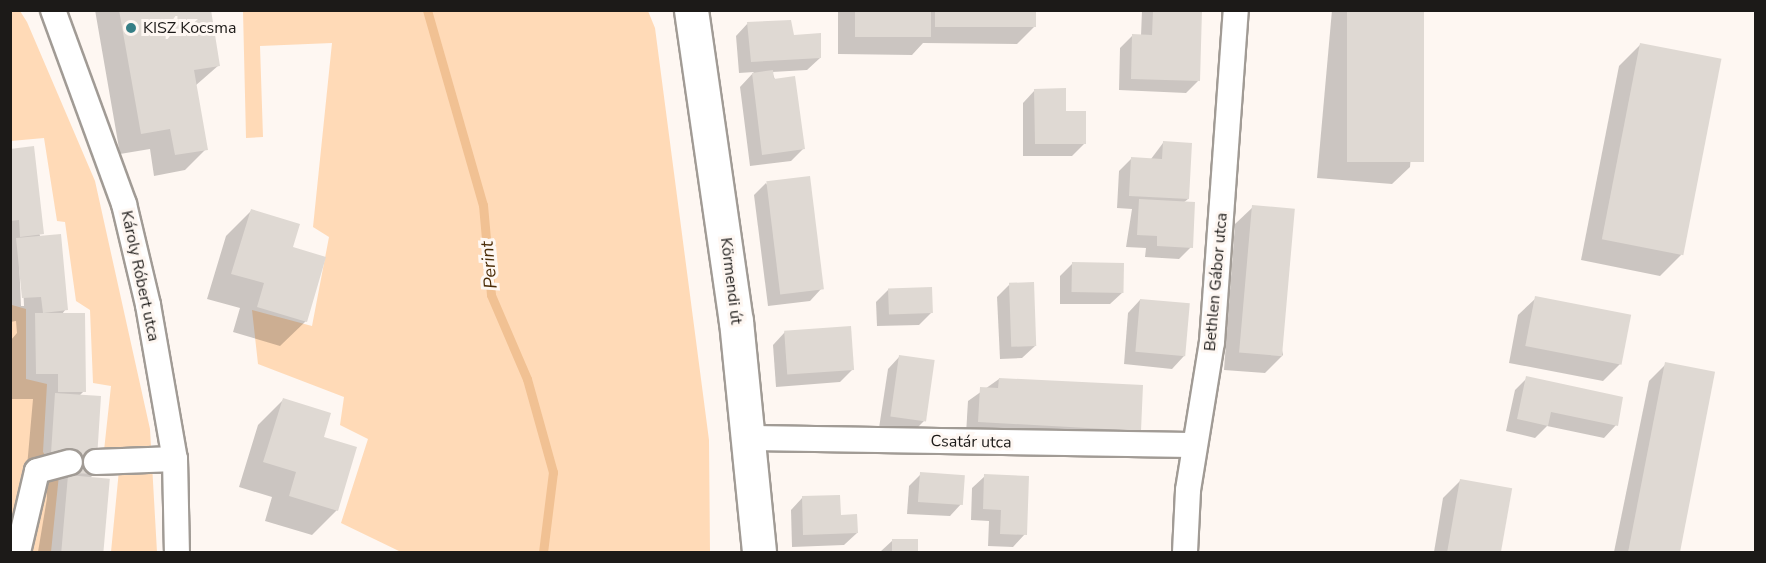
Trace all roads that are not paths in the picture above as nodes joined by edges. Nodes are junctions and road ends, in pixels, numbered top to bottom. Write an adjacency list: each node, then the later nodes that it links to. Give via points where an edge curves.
1 (53, 10): 6 (street, Károly Róbert utca, via 124,204)
2 (691, 10): 4 (street, Körmendi út)
3 (1236, 10): 5 (street, Bethlen Gábor utca, via 1212,342)
4 (749, 438): 5 (street, Csatár utca); 11 (street, Körmendi út)
5 (1194, 445): 12 (street, Bethlen Gábor utca)
6 (175, 459): 8 (street); 10 (street, Károly Róbert utca)
7 (70, 462): 9 (street, via 37,471)
8 (96, 462)
9 (18, 552)
10 (177, 552)
11 (759, 552)
12 (1185, 552)

